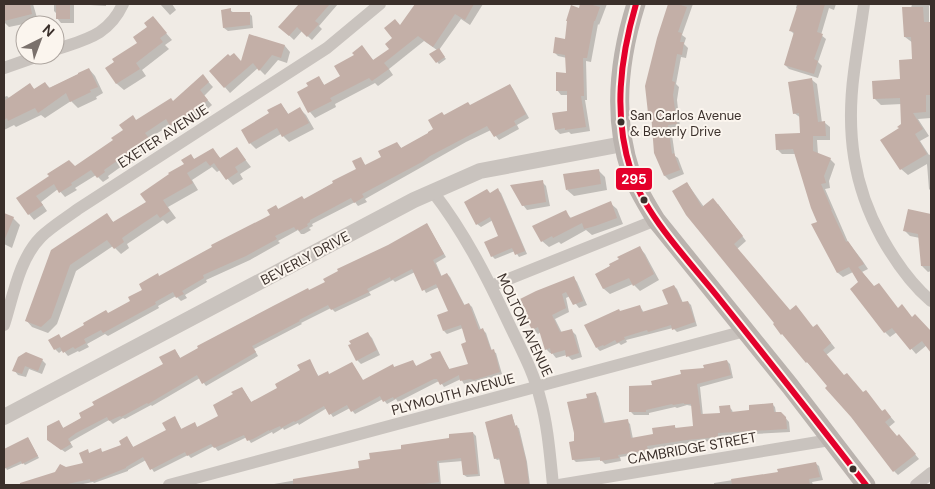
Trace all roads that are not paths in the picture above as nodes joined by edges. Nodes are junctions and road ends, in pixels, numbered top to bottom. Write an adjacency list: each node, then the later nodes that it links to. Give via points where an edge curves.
1 (122, 4): 5 (street, via 118,15 100,33)
2 (380, 4): 11 (street, EXETER AVENUE, via 328,48 78,209 40,237 22,269)
3 (636, 4): 6 (main road, via 619,85)
4 (864, 4): 10 (street, via 851,123 858,180 870,216 894,260)
5 (65, 46)
6 (623, 144): 7 (street, BEVERLY DRIVE, via 480,171); 8 (main road, via 631,174)
7 (433, 192): 9 (street, MOLTON AVENUE, via 449,213); 14 (street, BEVERLY DRIVE)
8 (656, 220): 9 (street); 12 (main road)
9 (491, 286): 13 (street, MOLTON AVENUE)
10 (931, 301)
11 (4, 325)
12 (745, 331): 13 (street, PLYMOUTH AVENUE); 15 (main road)
13 (537, 387): 17 (street, PLYMOUTH AVENUE); 18 (street, MOLTON AVENUE, via 545,419)
14 (4, 417)
15 (830, 440): 19 (street, CAMBRIDGE STREET); 20 (main road)
16 (931, 473): 21 (street)
17 (169, 485)
18 (553, 485)
19 (559, 485)
20 (866, 485)
21 (916, 485)

